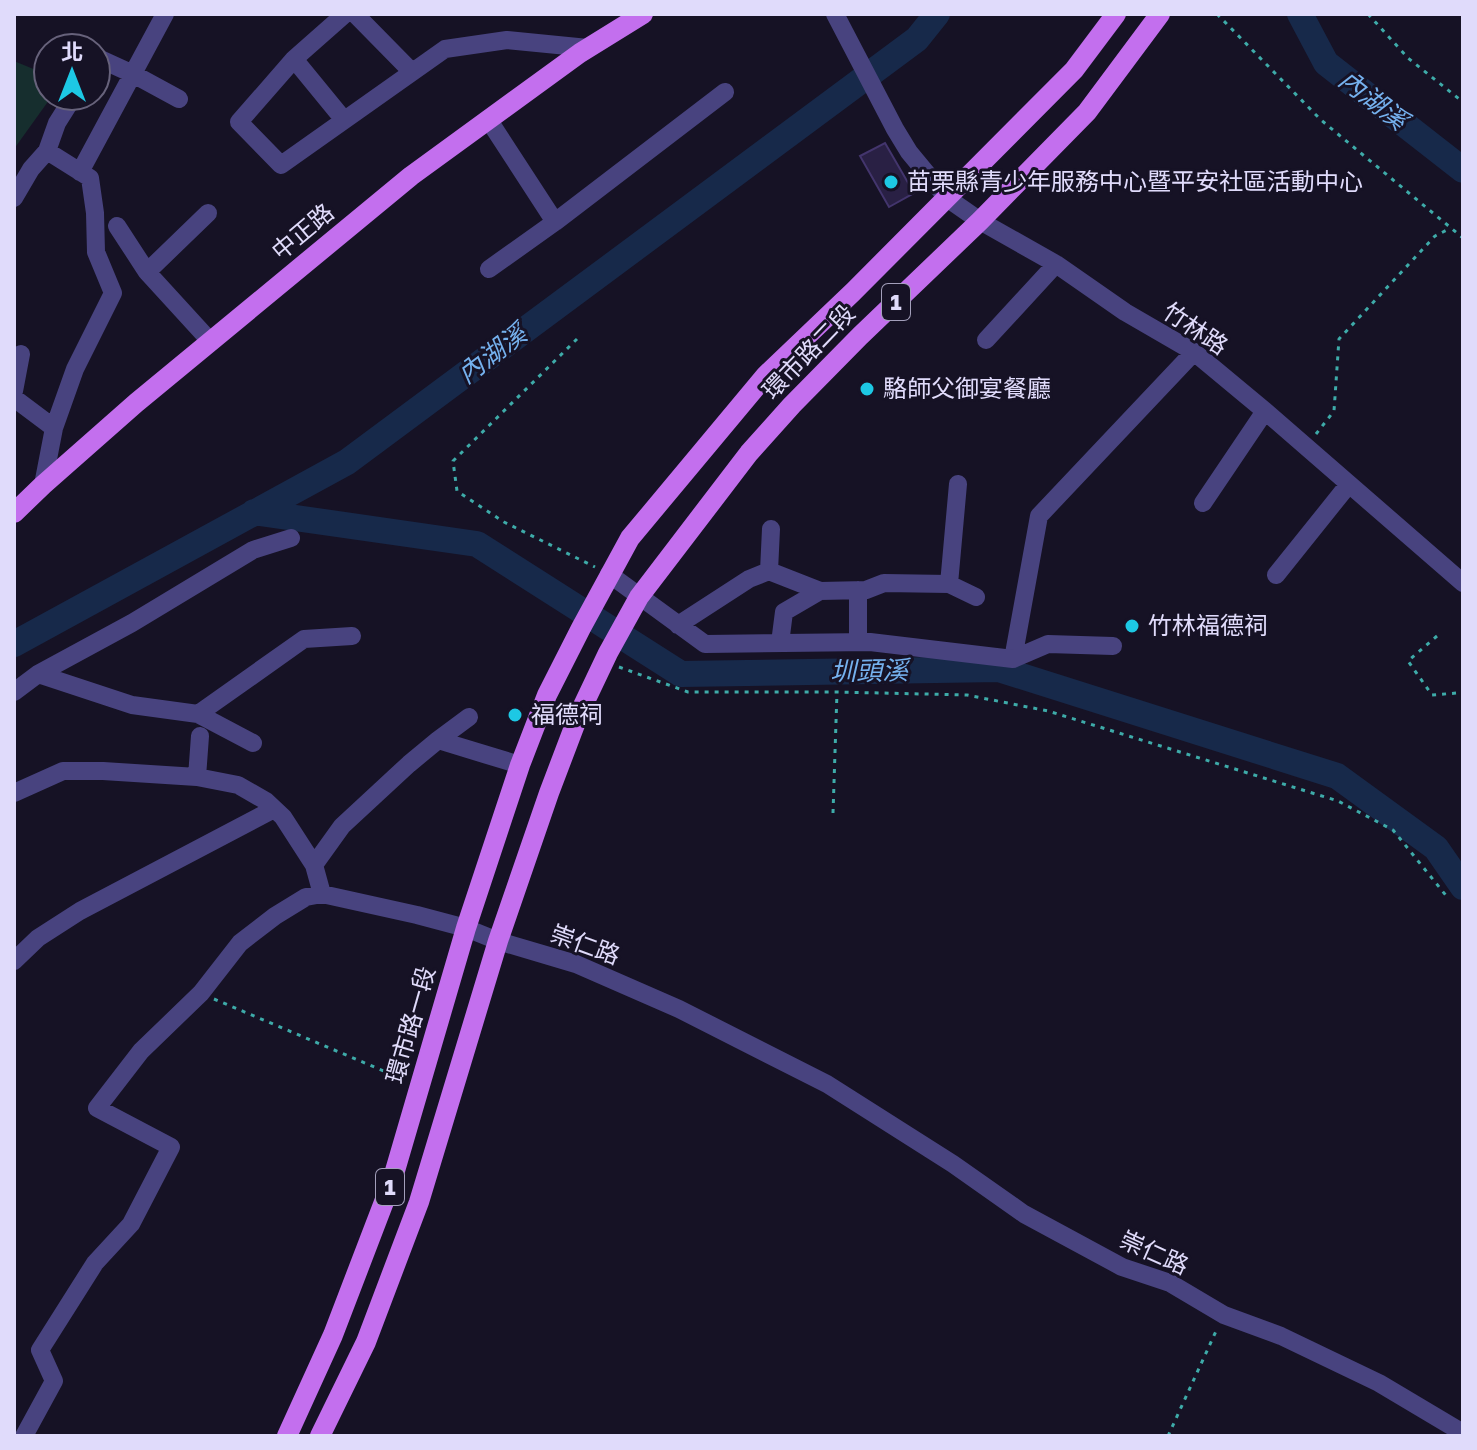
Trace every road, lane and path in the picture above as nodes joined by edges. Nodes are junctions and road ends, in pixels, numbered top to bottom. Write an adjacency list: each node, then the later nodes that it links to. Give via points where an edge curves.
1 (165, 14): 14 (street)
2 (345, 14): 11 (street)
3 (355, 14): 13 (street)
4 (643, 14): 10 (main road, 中正路)
5 (1116, 14): 24 (main road, 環市路二段 / 1, via 1074,70)
6 (1160, 14): 26 (main road, 環市路二段 / 1, via 1087,112)
7 (1217, 14): 29 (path, via 1321,120)
8 (1368, 14): 17 (path, via 1408,58)
9 (836, 16): 24 (street, 竹林路, via 909,152)
10 (588, 48): 13 (street, via 507,40 445,49); 19 (main road, 中正路)
11 (294, 59): 20 (street); 20 (street, via 239,122 281,165)
12 (112, 64): 14 (street)
13 (412, 72): 20 (street)
14 (133, 74): 16 (street); 22 (street)
15 (725, 92): 27 (street)
16 (179, 99)
17 (1463, 102)
18 (64, 112): 21 (street)
19 (488, 119): 27 (street); 36 (main road, 中正路)
20 (344, 120)
21 (47, 151): 22 (street); 23 (street)
22 (80, 172): 42 (street, via 90,178 96,252 113,293 75,369)
23 (14, 198)
24 (947, 198): 26 (street, 竹林路); 52 (main road, 環市路二段 / 1, via 766,375 630,538)
25 (208, 213): 33 (street)
26 (980, 221): 31 (street, 竹林路); 58 (main road, 環市路二段 / 1, via 792,405)
27 (555, 222): 32 (street)
28 (117, 226): 33 (street)
29 (1451, 228): 30 (path); 43 (path, via 1435,236 1339,339 1334,411)
30 (1463, 238)
31 (1056, 264): 35 (street); 37 (street, 竹林路)
32 (489, 269)
33 (147, 272): 36 (street)
34 (577, 339): 52 (path, via 453,461 457,491 504,522)
35 (986, 340)
36 (211, 342): 46 (main road, 中正路)
37 (1194, 352): 41 (street, 竹林路); 67 (street, via 1039,516)
38 (21, 354): 39 (street)
39 (14, 391)
40 (14, 398): 42 (street)
41 (1265, 411): 43 (street, 竹林路); 47 (street)
42 (54, 428): 46 (street)
43 (1306, 446): 45 (street, 竹林路)
44 (958, 484): 55 (street)
45 (1349, 484): 53 (street); 54 (street, 竹林路)
46 (43, 485): 48 (main road, 中正路)
47 (1203, 503)
48 (14, 513)
49 (771, 529): 51 (street)
50 (291, 538): 68 (street, via 253,550)
51 (769, 571): 57 (street); 60 (street)
52 (609, 574): 58 (street); 77 (main road, 環市路一段 / 1, via 547,695)
53 (1276, 575)
54 (1463, 583)
55 (949, 584): 56 (street, via 884,583); 59 (street)
56 (858, 590): 57 (street); 63 (street)
57 (820, 591): 64 (street, via 784,612)
58 (639, 597): 60 (street); 66 (main road, 1)
59 (976, 597)
60 (678, 625): 64 (street, via 705,644)
61 (352, 636): 72 (street, via 304,639)
62 (1437, 636): 71 (path, via 1408,661 1432,695)
63 (858, 642): 64 (street); 67 (street)
64 (780, 643)
65 (1113, 646): 67 (street, via 1048,644)
66 (606, 658): 70 (path, via 688,692); 86 (main road, 1, via 579,714)
67 (1013, 659)
68 (38, 674): 69 (street); 72 (street, via 132,705)
69 (14, 692)
70 (837, 692): 81 (path); 84 (path, via 967,695 1048,711 1338,801 1393,830)
71 (1463, 695)
72 (198, 714): 76 (street)
73 (469, 717): 75 (street)
74 (200, 736): 78 (street)
75 (438, 740): 77 (street); 82 (street, via 342,826)
76 (253, 743)
77 (520, 765): 85 (main road, 環市路一段 / 1)
78 (197, 777): 79 (street, via 63,771); 80 (street, via 238,785)
79 (14, 793)
80 (274, 809): 82 (street); 87 (street, via 80,911)
81 (833, 813)
82 (314, 865): 83 (street)
83 (322, 894): 85 (street, 崇仁路); 88 (street, via 306,897 240,943)
84 (1448, 898)
85 (466, 928): 86 (street, 崇仁路); 89 (main road, 環市路一段 / 1)
86 (498, 941): 90 (street, 崇仁路, via 576,964 827,1084 1024,1214 1122,1267 1170,1283); 94 (main road, 1, via 419,1202 366,1342)
87 (14, 961)
88 (201, 993): 89 (path); 92 (street, via 141,1051 97,1108 171,1147 131,1224 95,1263 40,1350 54,1381)
89 (420, 1086): 93 (main road, 環市路一段 / 1, via 392,1181 333,1335)
90 (1224, 1315): 91 (street, 崇仁路, via 1379,1383); 95 (path)
91 (1463, 1433)
92 (24, 1436)
93 (287, 1436)
94 (320, 1436)
95 (1168, 1436)

